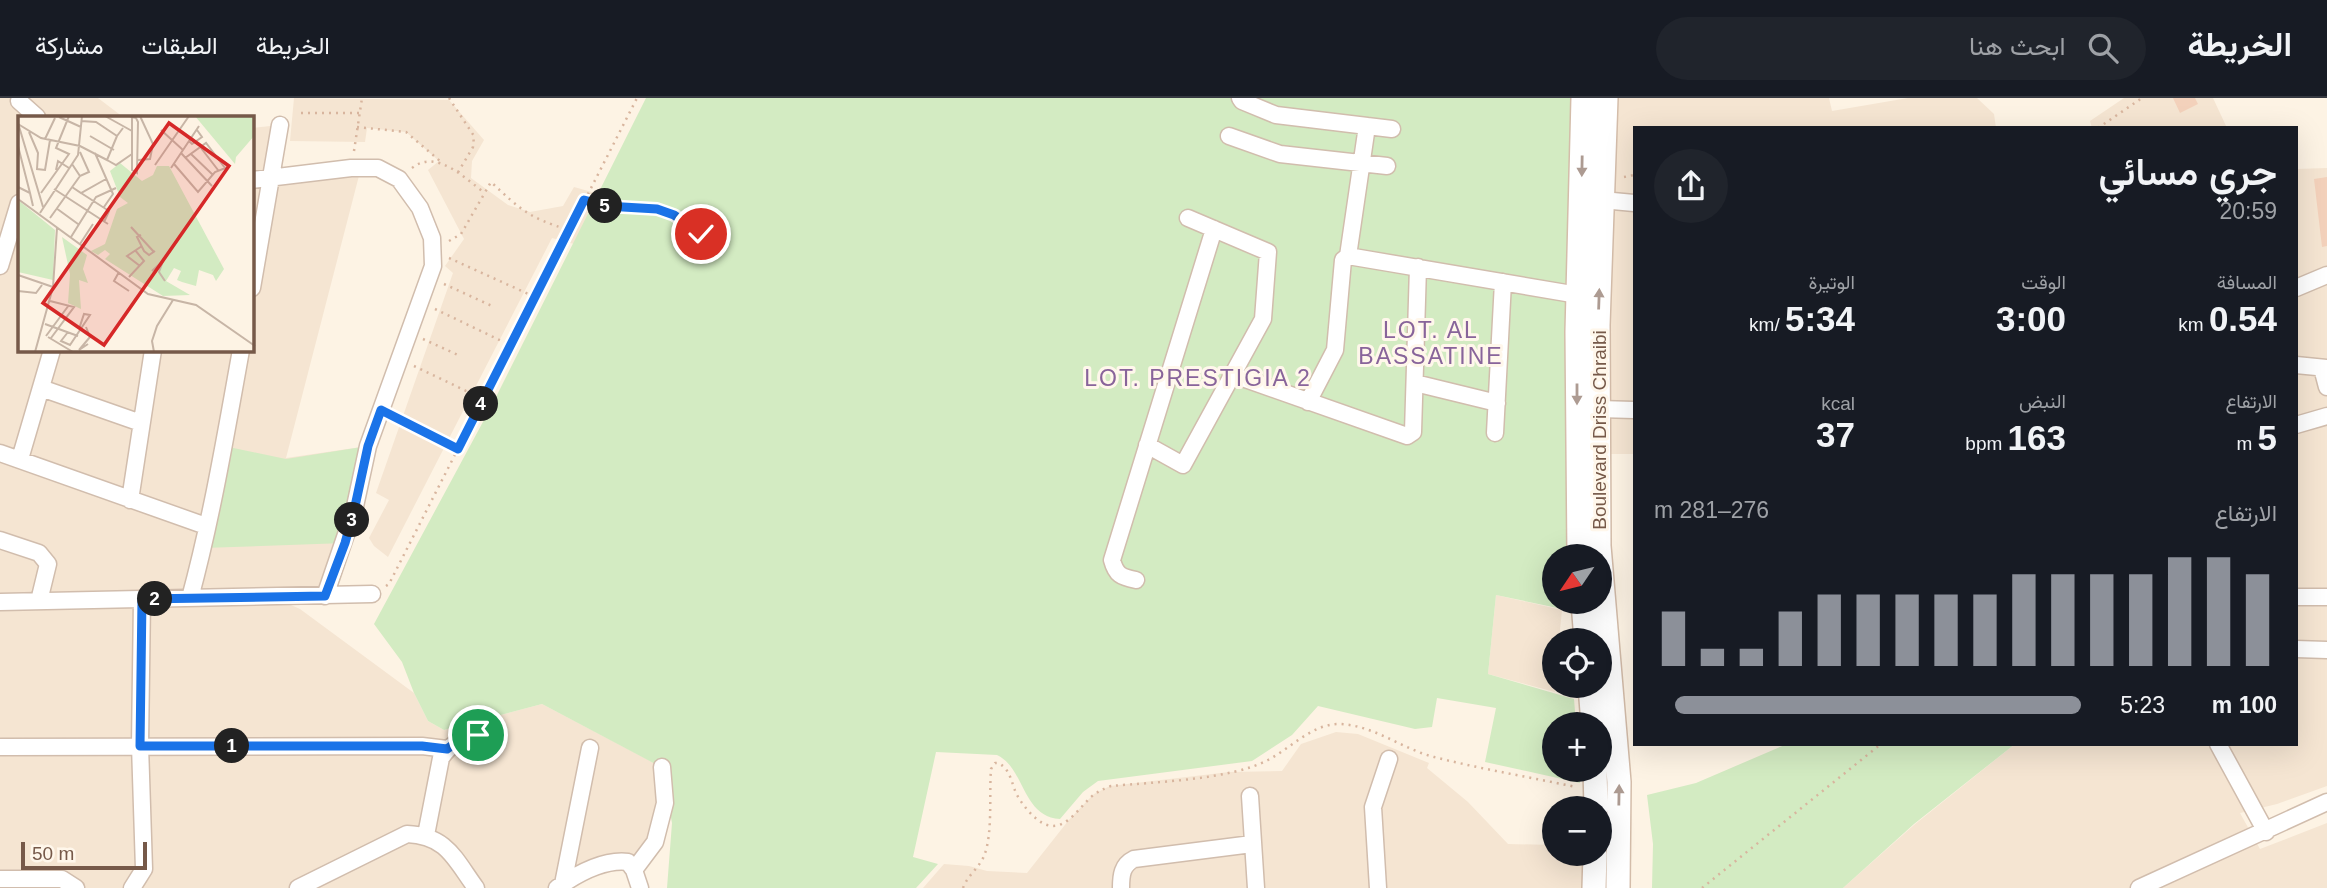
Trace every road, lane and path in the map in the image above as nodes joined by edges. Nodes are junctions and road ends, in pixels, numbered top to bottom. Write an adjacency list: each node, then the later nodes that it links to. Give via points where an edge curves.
1 (362, 98): 10 (path)
2 (449, 98): 22 (path, via 474,136 473,147)
3 (637, 98): 27 (path)
4 (1240, 98): 13 (street, via 1276,115)
5 (1583, 98): 44 (main road, Boulevard Driss Chraibi, one-way to 44)
6 (1606, 98): 28 (main road, Boulevard Driss Chraibi)
7 (2142, 98): 14 (path)
8 (19, 101): 11 (street)
9 (301, 113): 10 (path)
10 (360, 113): 15 (path)
11 (36, 116)
12 (280, 125): 23 (street)
13 (1367, 125): 16 (street); 19 (street)
14 (2101, 126)
15 (358, 127): 18 (path, via 406,132); 21 (path)
16 (1392, 129)
17 (1229, 136): 19 (street, via 1280,154)
18 (440, 161): 22 (path); 24 (path, via 416,164)
19 (1362, 162): 20 (street); 36 (street)
20 (1387, 166)
21 (351, 168): 23 (street); 24 (street, via 378,168)
22 (457, 174): 26 (path)
23 (271, 178): 25 (street); 40 (street)
24 (399, 179): 35 (street, via 420,208)
25 (254, 180)
26 (485, 193): 33 (path, via 491,181 519,209 540,222); 35 (path, via 461,234)
27 (584, 200): 33 (path); 34 (path, via 657,209 701,234)
28 (1602, 200): 29 (street); 64 (main road, Boulevard Driss Chraibi, one-way to 28)
29 (1633, 203)
30 (18, 205): 37 (street)
31 (1188, 218): 32 (street)
32 (1214, 229): 57 (street, via 1268,252 1263,319); 71 (street)
33 (569, 230): 45 (path)
34 (729, 234)
35 (432, 247): 41 (street); 45 (path)
36 (1348, 256): 38 (street); 62 (street, via 1343,260 1335,350)
37 (0, 266)
38 (1418, 267): 42 (street); 58 (street)
39 (2327, 275): 43 (street)
40 (254, 276)
41 (429, 277): 46 (street); 47 (path)
42 (1503, 282): 44 (street); 63 (street)
43 (2298, 287)
44 (1578, 295): 78 (main road, Boulevard Driss Chraibi, one-way to 78)
45 (535, 297): 49 (path)
46 (420, 302): 48 (street); 49 (path)
47 (492, 306)
48 (409, 332): 53 (path); 54 (street)
49 (510, 345): 61 (path)
50 (51, 352): 60 (street)
51 (153, 352): 68 (street)
52 (241, 352): 76 (street)
53 (458, 355)
54 (399, 359): 61 (path); 65 (street)
55 (2298, 365): 56 (street)
56 (2324, 368): 59 (street)
57 (1231, 374): 62 (street); 71 (street, via 1183,465)
58 (1415, 383): 62 (street, via 1413,432 1407,436); 63 (street)
59 (2327, 387)
60 (41, 388): 68 (street); 74 (street)
61 (483, 399): 72 (path)
62 (1308, 402)
63 (1497, 403): 70 (street)
64 (1599, 409): 66 (street); 79 (main road, Boulevard Driss Chraibi)
65 (381, 410): 72 (path); 84 (street, via 345,543)
66 (1633, 410)
67 (2327, 416): 69 (street)
68 (141, 423): 75 (street)
69 (2298, 424)
70 (1495, 433)
71 (1147, 445): 80 (street, via 1112,560 1115,572)
72 (458, 449): 81 (path)
73 (0, 453): 74 (street)
74 (20, 459): 75 (street)
75 (130, 500): 76 (street)
76 (206, 526): 86 (street)
77 (0, 540): 88 (street, via 38,553 48,564)
78 (1585, 544)
79 (1586, 544)
80 (1136, 580)
81 (389, 584)
82 (2298, 592): 85 (street)
83 (372, 594): 84 (street)
84 (325, 596): 86 (street)
85 (2327, 597)
86 (190, 598): 87 (street)
87 (142, 599): 88 (street); 94 (street)
88 (39, 601): 89 (street)
89 (0, 602)
90 (1597, 614): 122 (main road, Boulevard Driss Chraibi, one-way to 90, via 1619,782)
91 (2298, 649): 92 (street)
92 (2327, 650)
93 (478, 735): 99 (street)
94 (140, 746): 97 (street); 99 (street); 113 (street, via 144,869)
95 (1879, 746): 123 (path)
96 (2219, 746): 105 (street)
97 (0, 747)
98 (590, 748): 111 (street)
99 (447, 749): 106 (street)
100 (1389, 759): 120 (street, via 1373,807)
101 (662, 767): 109 (street, via 665,803 655,842)
102 (1596, 790): 117 (path, via 1433,757 1377,733 1337,724 1321,727 1247,768 1111,786 1094,794 1057,826 1037,820 1017,795 1005,767 995,763 988,840 983,858)
103 (1250, 796): 107 (street)
104 (2327, 802): 105 (street)
105 (2266, 832): 124 (street)
106 (426, 835): 114 (street, via 407,834); 115 (street, via 444,844)
107 (1252, 844): 118 (street, via 1134,859 1122,870); 119 (street)
108 (1595, 866): 121 (main road)
109 (634, 870): 111 (street, via 628,862 617,860); 116 (street)
110 (0, 880): 112 (street, via 62,879)
111 (561, 886)
112 (76, 888)
113 (132, 888)
114 (298, 888)
115 (476, 888)
116 (640, 888)
117 (963, 888)
118 (1121, 888)
119 (1256, 888)
120 (1378, 888)
121 (1594, 888)
122 (1618, 888)
123 (1702, 888)
124 (2139, 888)

